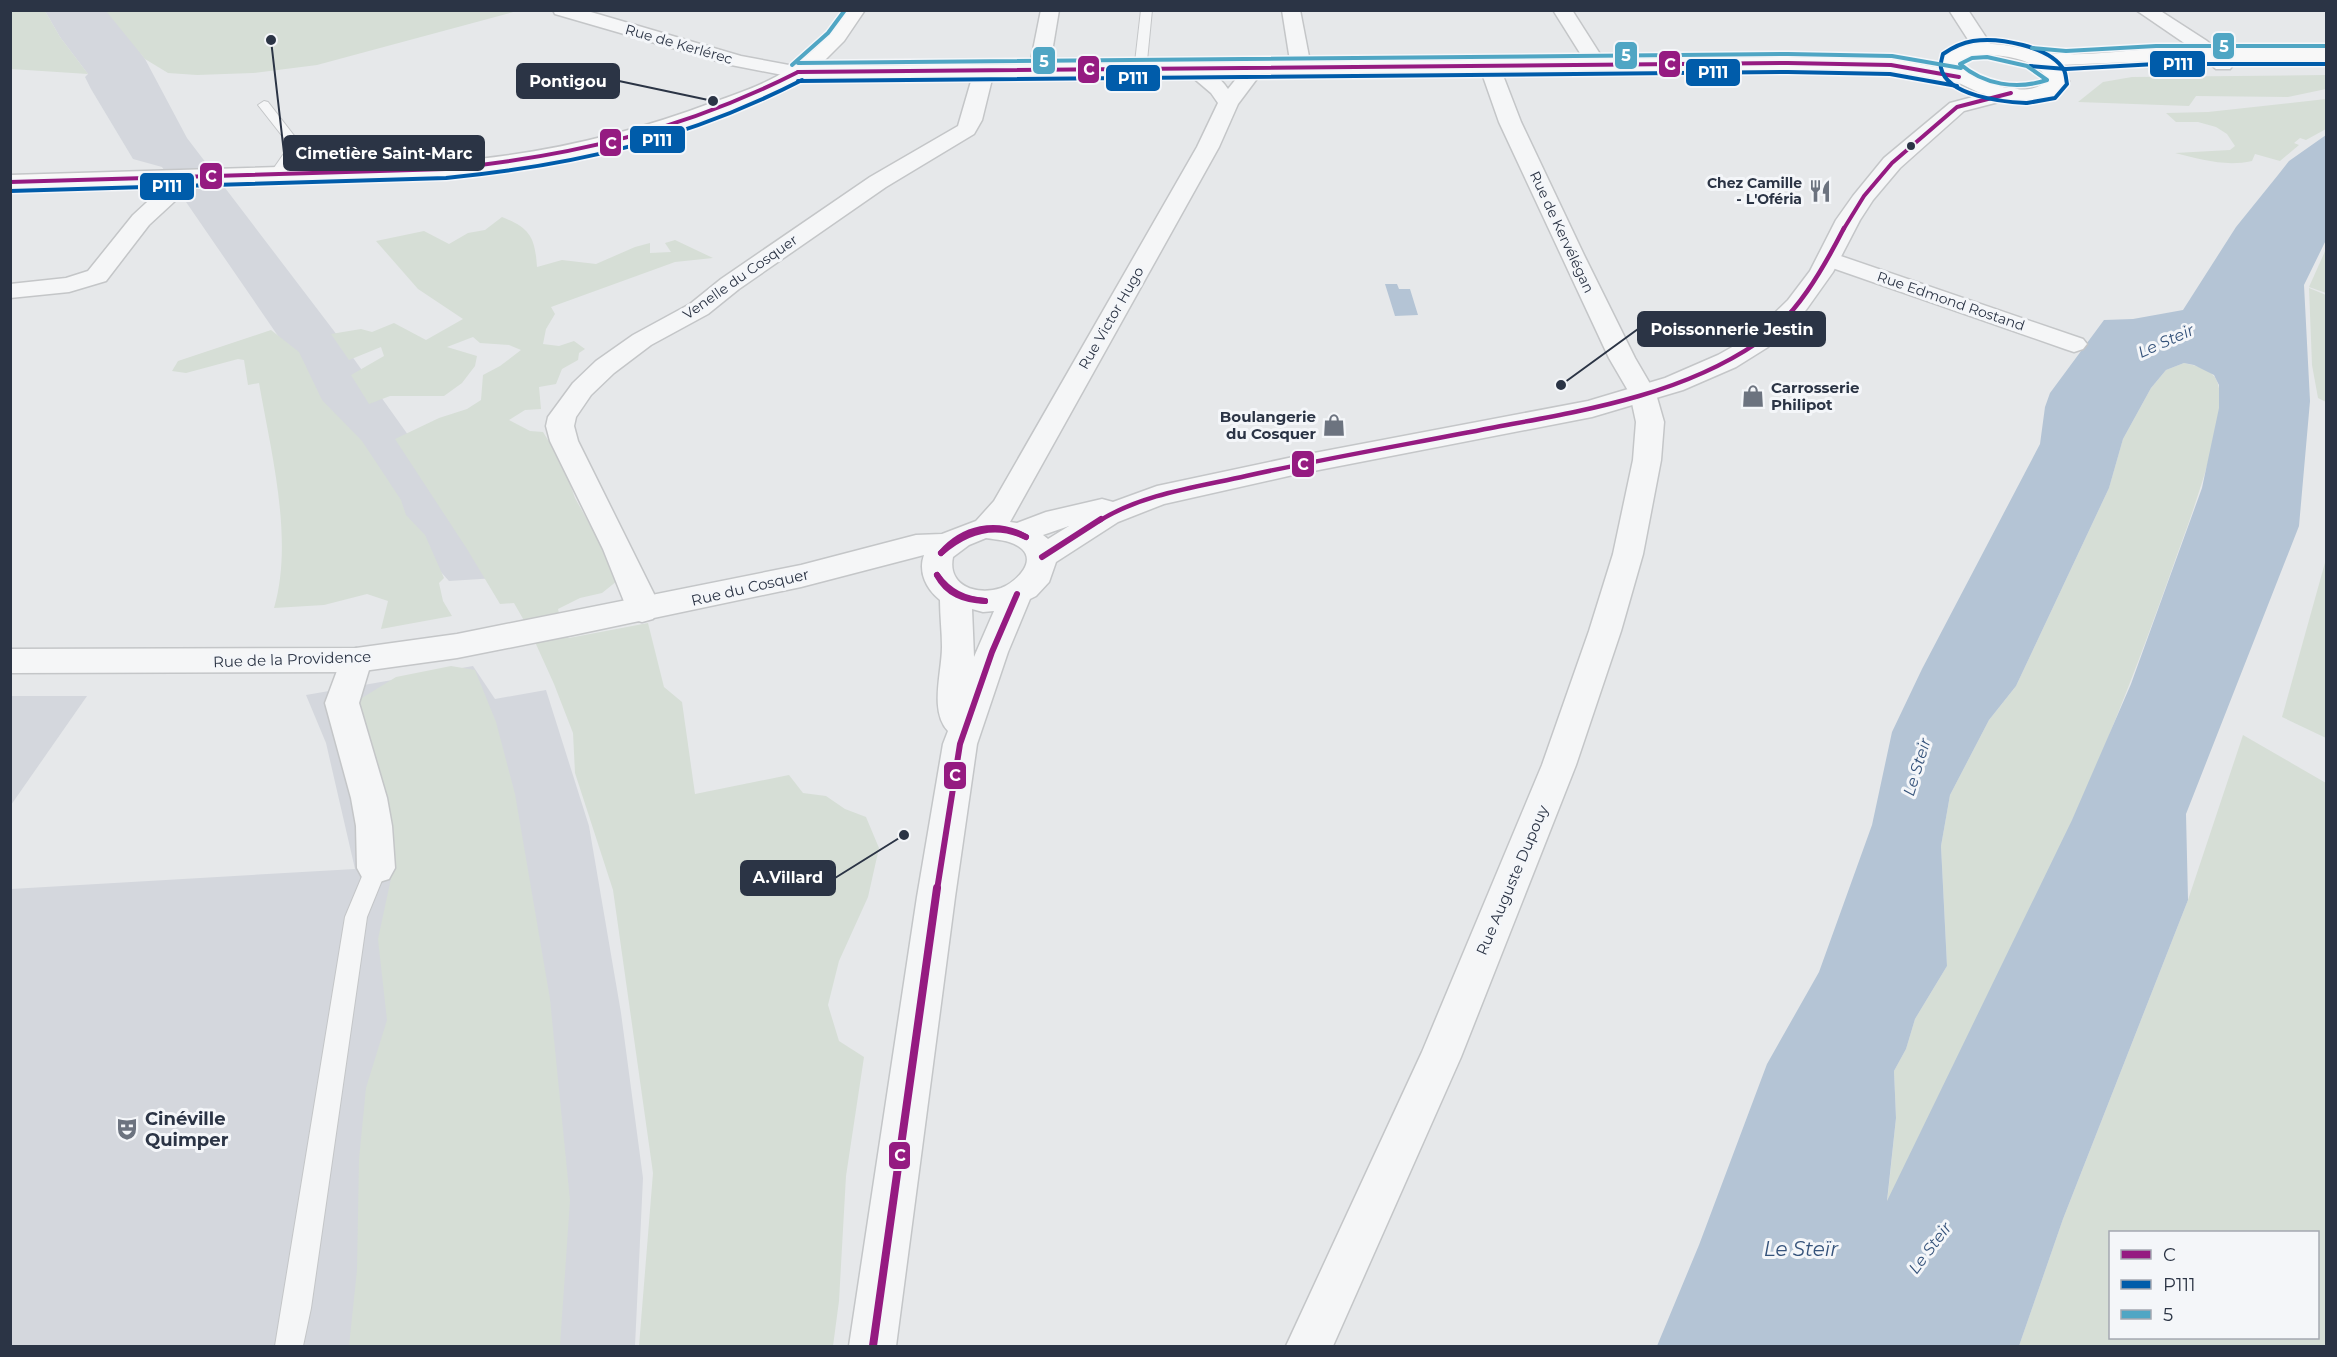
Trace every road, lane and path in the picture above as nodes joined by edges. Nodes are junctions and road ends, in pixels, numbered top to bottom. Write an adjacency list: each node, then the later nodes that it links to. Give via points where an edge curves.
1 (562, 10): 24 (street, Rue de Kerlérec, via 738,61)
2 (856, 10): 24 (main road, via 835,39)
3 (1050, 10): 20 (street)
4 (1147, 10): 23 (lane)
5 (1291, 10): 18 (street)
6 (1562, 10): 16 (street)
7 (1958, 10): 9 (street)
8 (2145, 10): 13 (street)
9 (1983, 48): 11 (main road); 12 (main road)
10 (2326, 55): 13 (main road)
11 (1952, 57): 14 (main road); 25 (main road, via 1950,67)
12 (2031, 57): 13 (main road, via 2074,60 2156,55); 26 (main road, via 2051,68)
13 (2218, 60): 17 (main road); 26 (main road, via 2116,66)
14 (1788, 63): 16 (main road); 25 (main road, via 1891,65)
15 (1489, 65): 16 (main road); 18 (main road); 37 (street, Rue de Kervélégan, via 1507,114 1572,255)
16 (1597, 65)
17 (2326, 65)
18 (1301, 67): 19 (main road)
19 (1255, 68): 21 (main road); 28 (street, Rue Victor Hugo)
20 (1039, 70): 22 (main road); 23 (main road)
21 (1194, 70): 23 (main road); 28 (street, via 1218,89)
22 (984, 71): 24 (main road); 46 (street, Venelle du Cosquer, via 967,130 878,182 699,309 642,340 594,376 570,404 560,421 564,441 618,549)
23 (1140, 71)
24 (798, 72): 31 (main road, via 686,121 552,156 461,168)
25 (1964, 80): 27 (main road); 30 (street)
26 (2059, 81): 27 (main road, via 2051,90 2040,93)
27 (2011, 93): 30 (street)
28 (1228, 103): 39 (street, Rue Victor Hugo, via 1208,147 1007,503)
29 (264, 105): 31 (lane, via 293,142)
30 (1957, 107): 34 (street, via 1892,163 1871,187 1848,220)
31 (276, 175): 32 (main road)
32 (182, 178): 33 (main road); 35 (street, via 141,220 97,276 69,285)
33 (10, 182)
34 (1829, 259): 36 (street, Rue Edmond Rostand); 37 (street, via 1797,305 1759,342 1727,361)
35 (10, 291)
36 (2074, 344)
37 (1643, 394): 38 (street, via 1560,416 1225,480); 53 (street, Rue Auguste Dupouy, via 1650,422 1647,460 1605,631 1558,765 1440,1057)
38 (1131, 505): 40 (street, via 1056,519); 42 (street, via 1088,526)
39 (986, 528): 40 (street); 41 (street)
40 (1020, 533): 42 (street, via 1038,547)
41 (948, 544): 43 (street, Rue du Cosquer, via 916,545); 44 (street, via 936,563)
42 (1042, 557): 45 (street, via 1038,578)
43 (858, 562): 44 (street, Rue du Cosquer); 46 (street, Rue du Cosquer)
44 (946, 584): 45 (street, via 969,600); 49 (street, via 958,676 955,706)
45 (1017, 594): 49 (street)
46 (642, 611): 47 (street, Rue de la Providence, via 457,646)
47 (356, 660): 48 (street, Rue de la Providence); 50 (street, via 342,703 369,798)
48 (10, 661)
49 (960, 744): 52 (street)
50 (376, 868): 51 (lane, via 356,917)
51 (289, 1347)
52 (873, 1347)
53 (1309, 1347)

